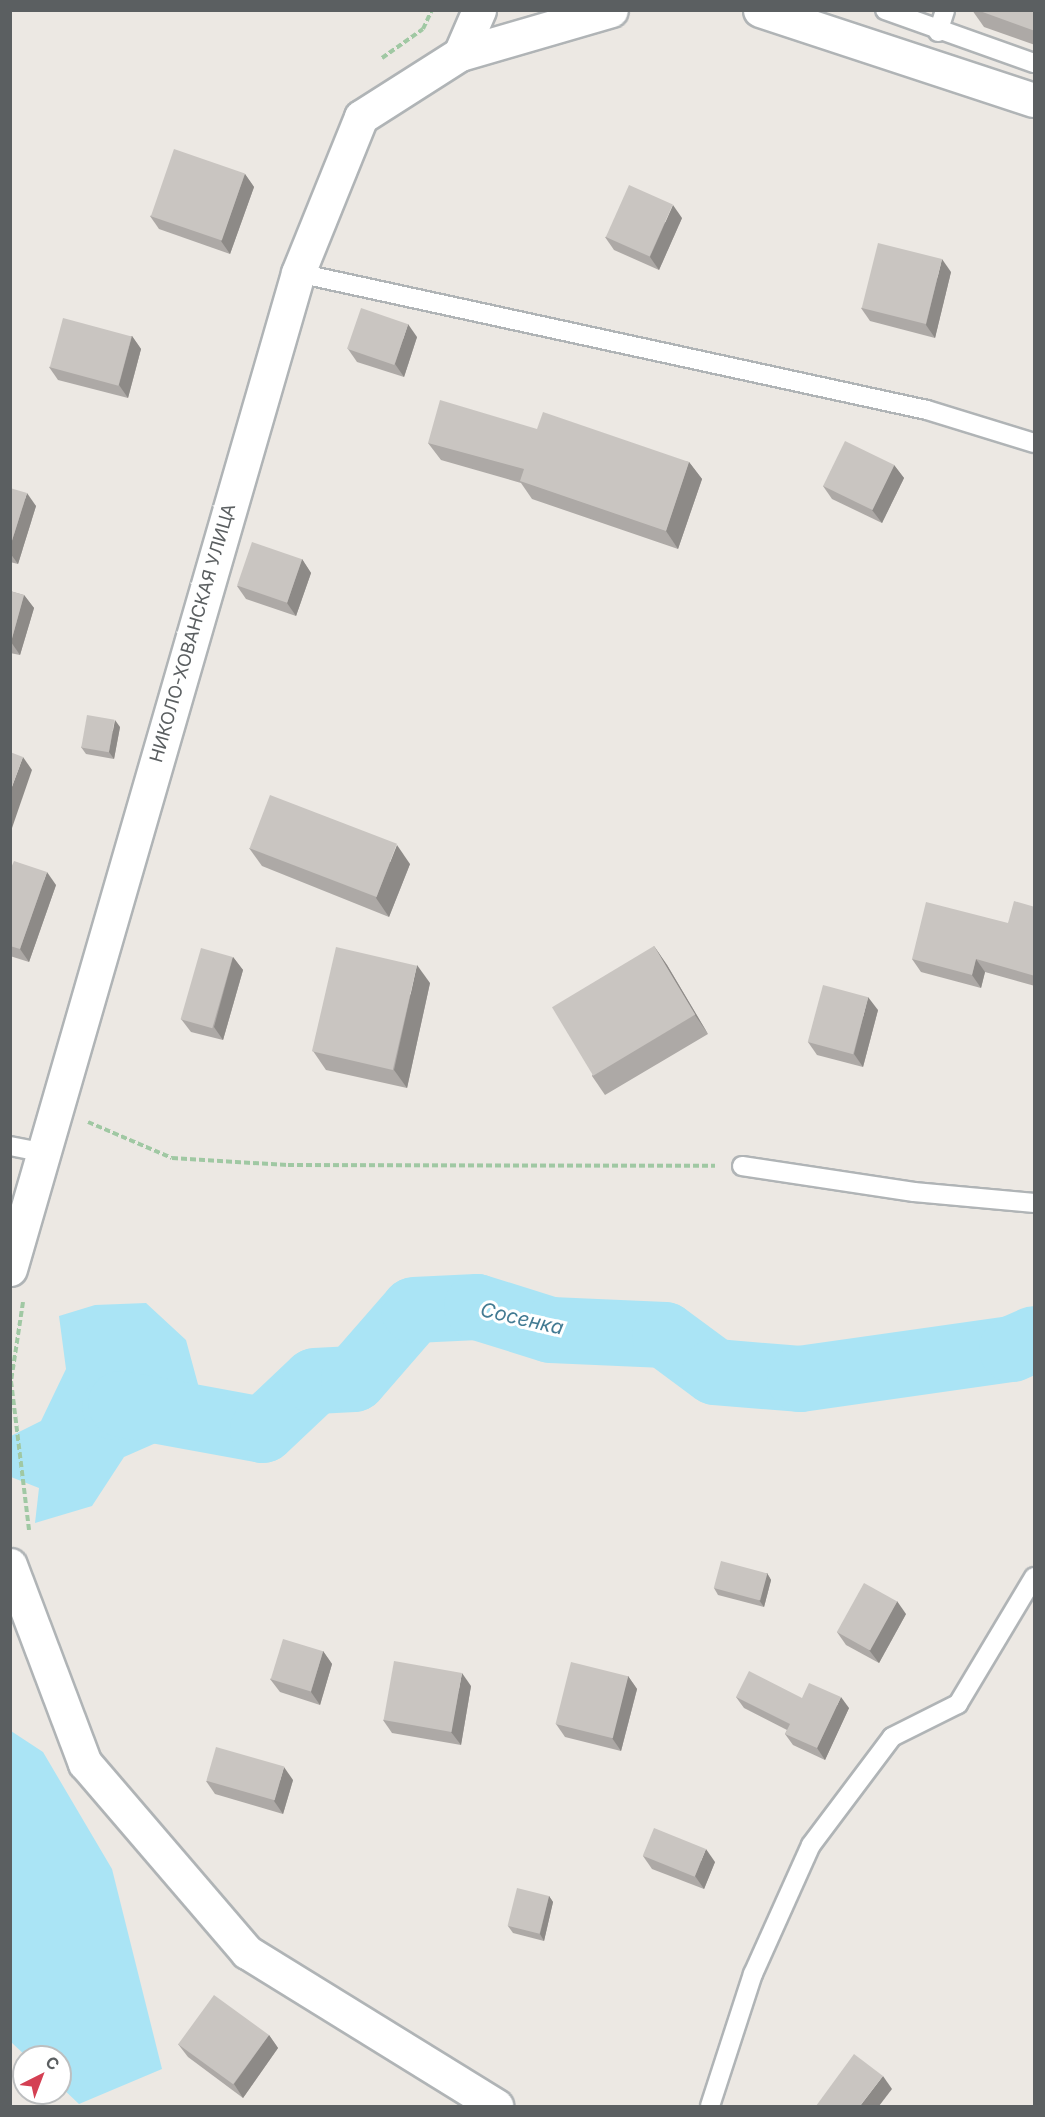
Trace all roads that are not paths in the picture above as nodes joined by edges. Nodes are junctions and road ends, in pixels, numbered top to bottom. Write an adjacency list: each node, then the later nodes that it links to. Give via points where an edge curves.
1 (479, 10): 7 (street)
2 (611, 10): 7 (street, НИКОЛО-ХОВАНСКАЯ УЛИЦА)
3 (760, 10): 9 (street)
4 (885, 10): 6 (lane)
5 (945, 10): 6 (lane)
6 (938, 32): 8 (lane)
7 (460, 54): 10 (street, НИКОЛО-ХОВАНСКАЯ УЛИЦА, via 361,117)
8 (1035, 63)
9 (1035, 100)
10 (298, 273): 11 (lane, via 927,410); 13 (street, НИКОЛО-ХОВАНСКАЯ УЛИЦА)
11 (1035, 442)
12 (10, 1146): 13 (lane)
13 (42, 1152): 16 (street, НИКОЛО-ХОВАНСКАЯ УЛИЦА)
14 (742, 1166): 15 (lane, via 914,1192)
15 (1035, 1203)
16 (10, 1269)
17 (10, 1565): 19 (street, via 85,1763 247,1952)
18 (1035, 1577): 20 (lane, via 958,1704 892,1737 811,1845 753,1974)
19 (496, 2106)
20 (710, 2106)

